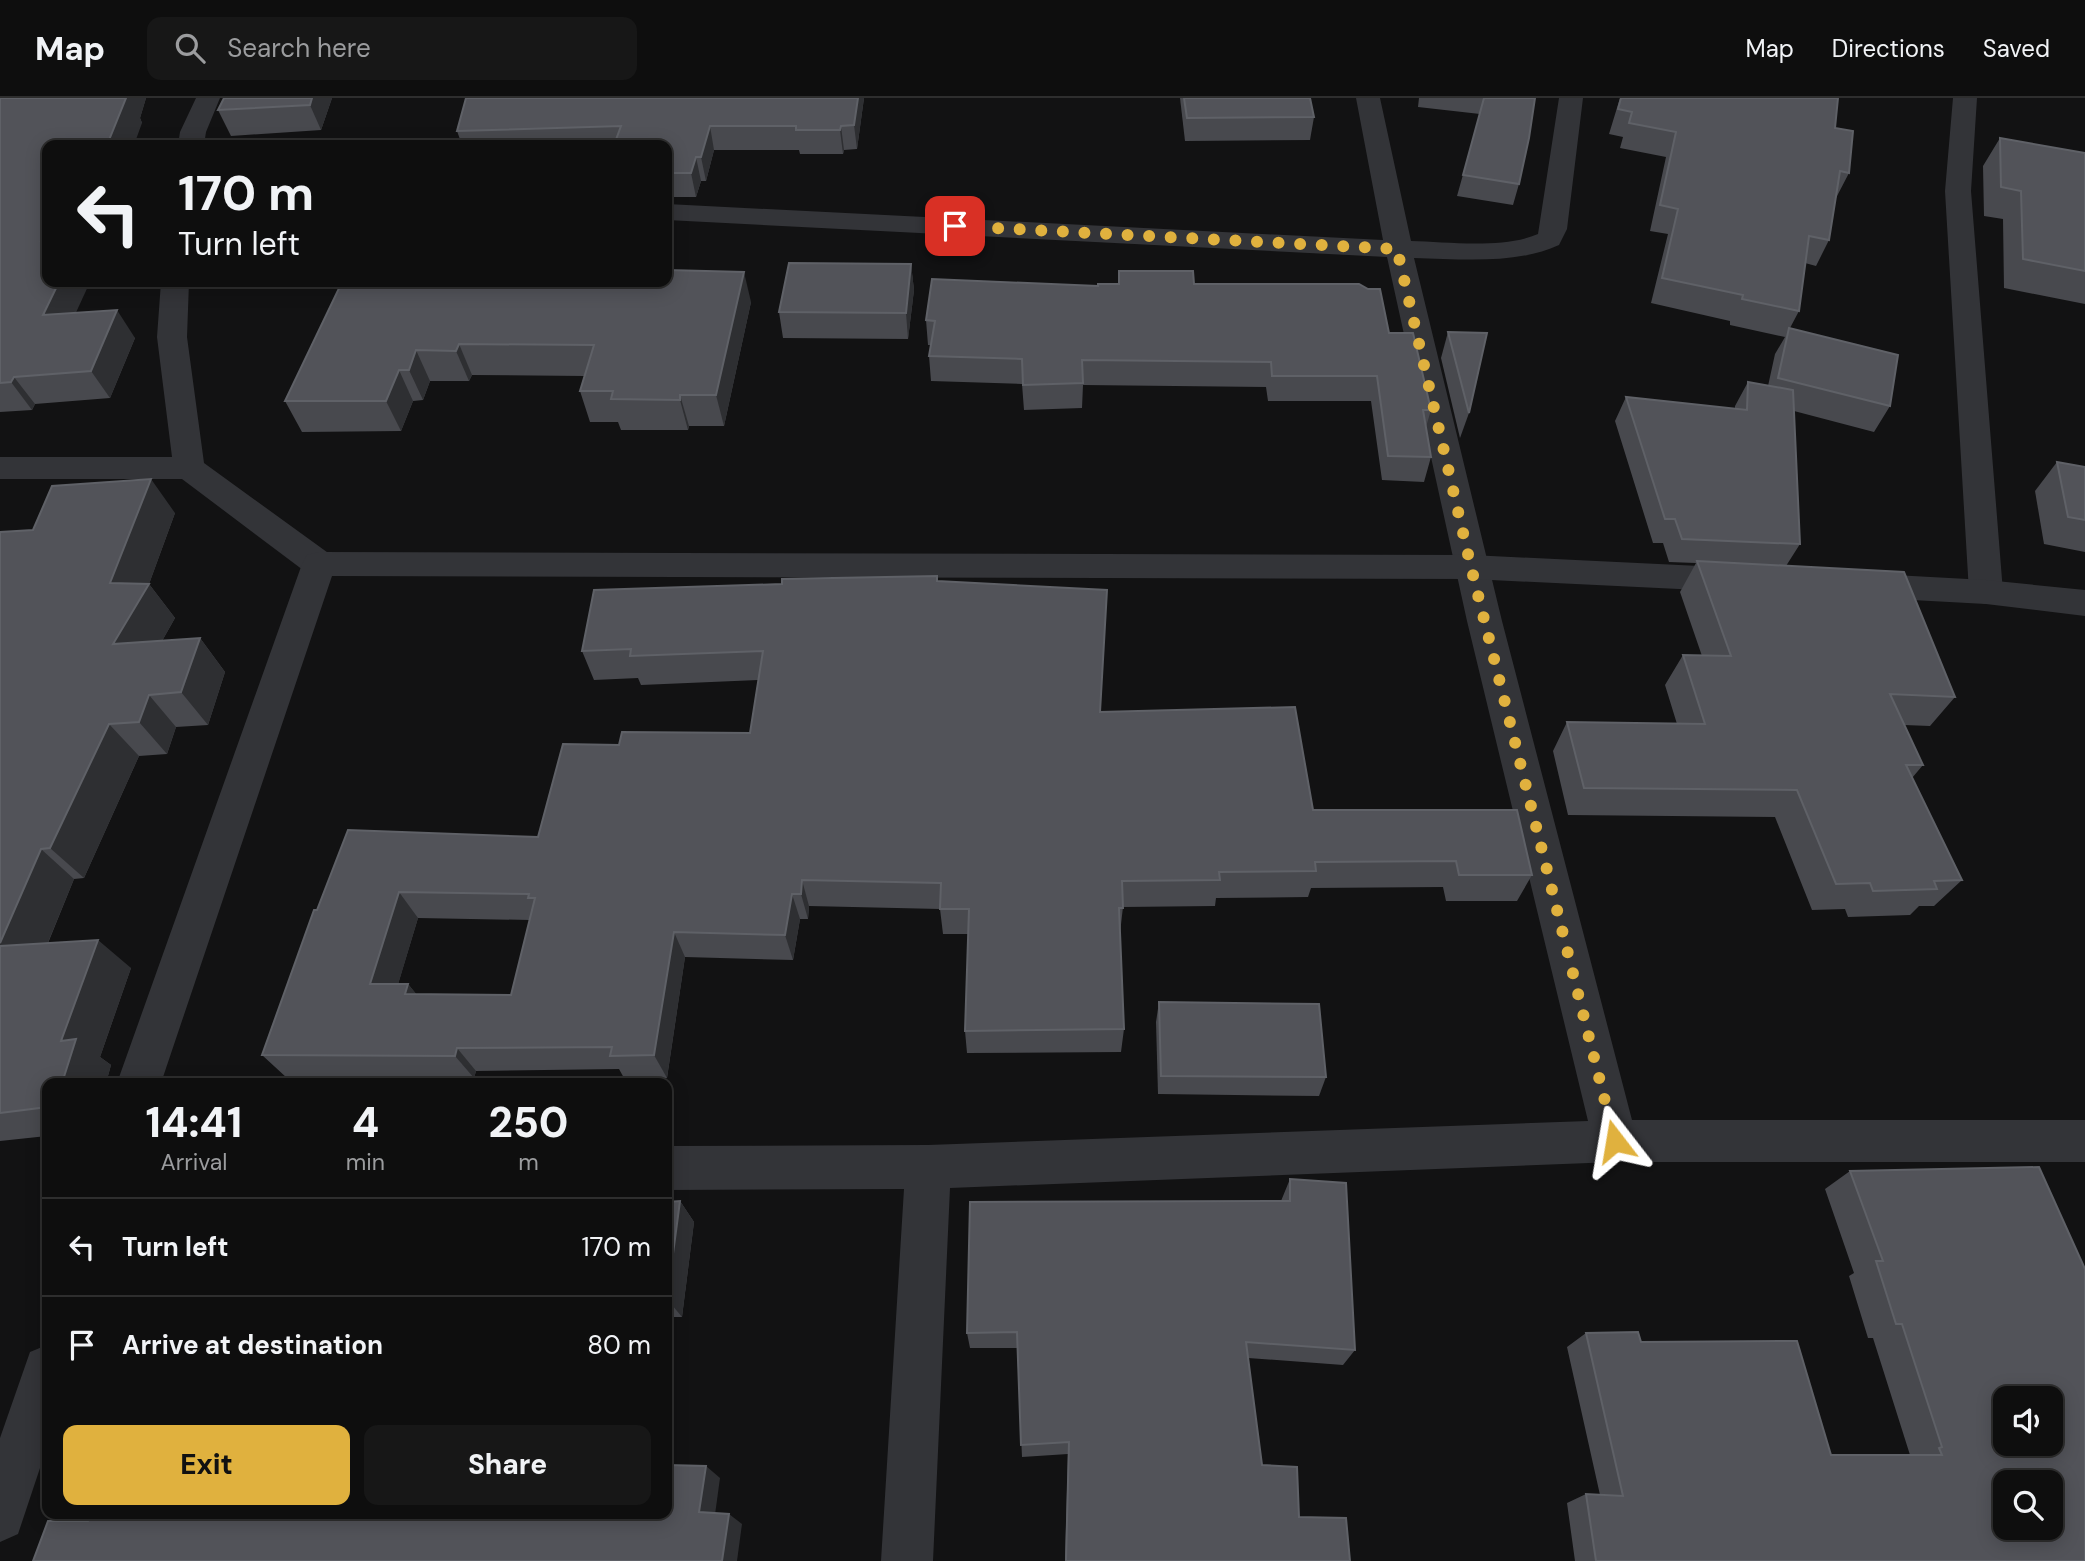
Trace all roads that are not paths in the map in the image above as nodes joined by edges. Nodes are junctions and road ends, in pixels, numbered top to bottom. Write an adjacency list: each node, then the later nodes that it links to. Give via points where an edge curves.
1 (208, 98): 5 (street)
2 (1368, 98): 7 (street)
3 (1571, 98): 7 (street, via 1554,229 1549,238 1507,249)
4 (1965, 98): 15 (street, via 1958,191)
5 (191, 140)
6 (672, 212): 7 (street)
7 (1397, 249): 12 (street)
8 (175, 287): 10 (street, via 172,337)
9 (0, 468): 10 (street)
10 (189, 468): 11 (street)
11 (319, 564): 12 (street); 17 (street)
12 (1471, 567): 13 (street); 18 (street)
13 (1777, 581)
14 (1833, 584): 15 (street)
15 (1986, 592): 16 (street)
16 (2085, 603)
17 (141, 1078)
18 (1615, 1141): 19 (street); 20 (street)
19 (2085, 1141)
20 (928, 1167): 21 (street); 25 (street)
21 (672, 1168)
22 (42, 1377): 23 (street)
23 (15, 1422): 24 (street)
24 (0, 1517)
25 (907, 1561)

